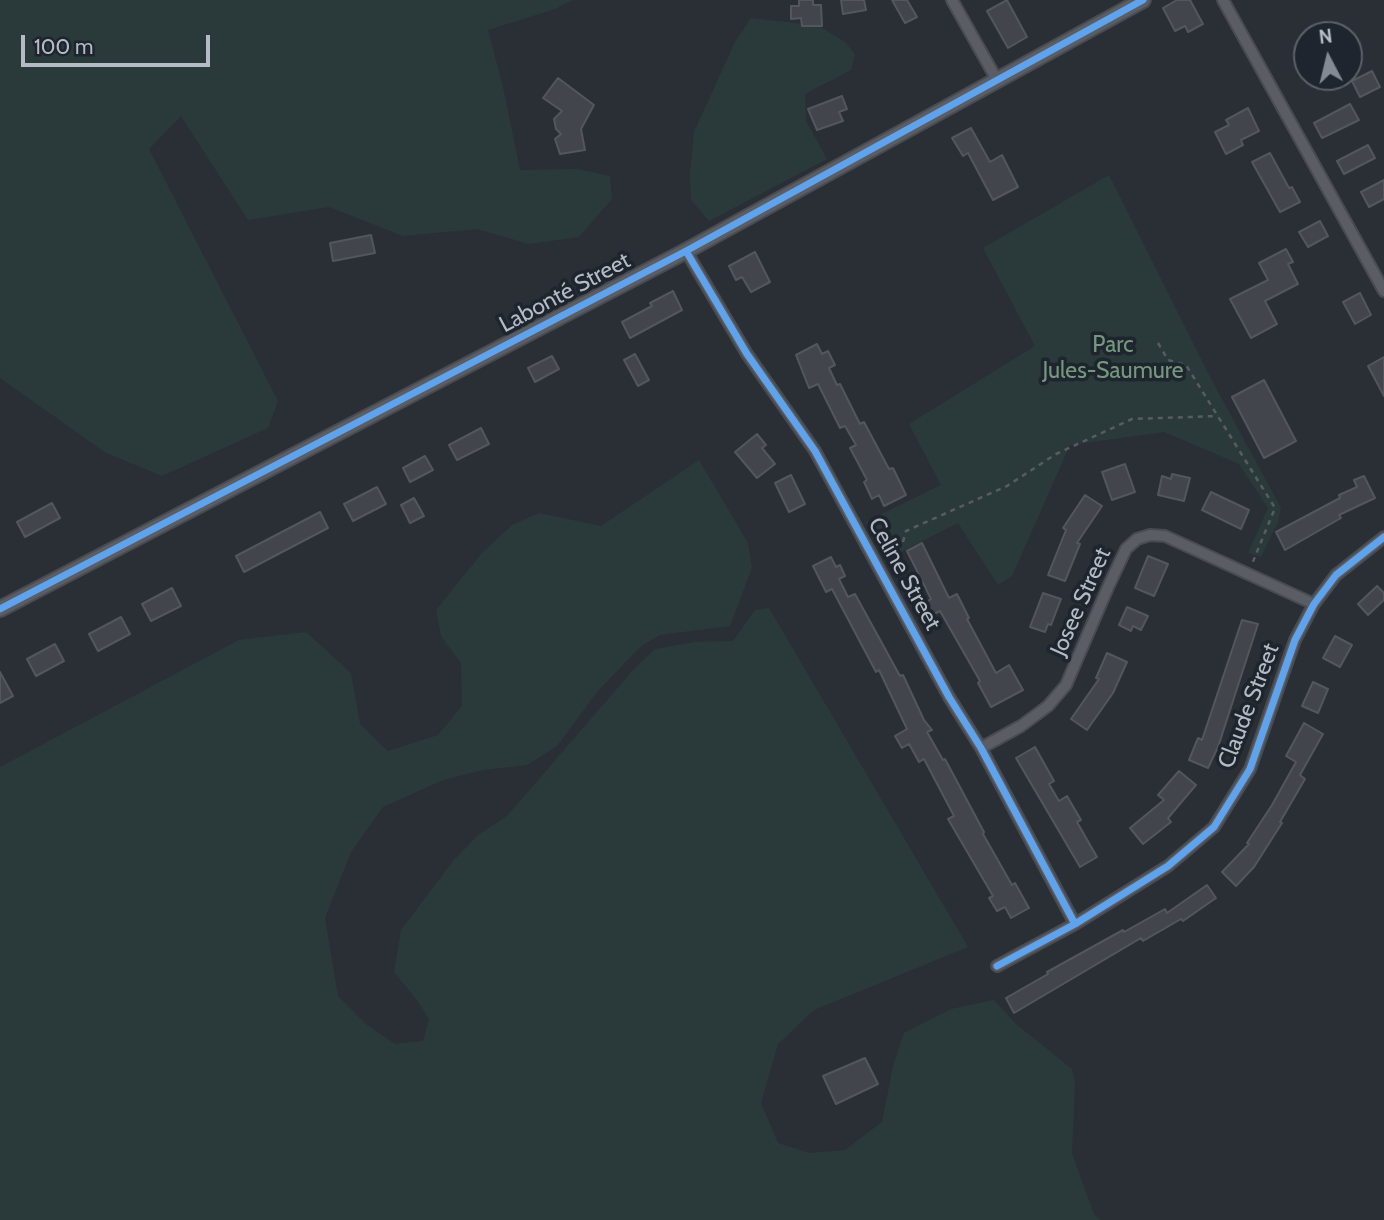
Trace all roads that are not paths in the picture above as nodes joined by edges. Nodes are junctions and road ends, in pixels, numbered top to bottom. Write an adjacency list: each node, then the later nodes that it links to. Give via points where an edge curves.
1 (952, 0): 4 (street)
2 (1143, 0): 4 (street, Labonté Street)
3 (1223, 0): 6 (street)
4 (997, 80): 5 (street, Labonté Street)
5 (686, 251): 9 (street, Labonté Street); 10 (street, Celine Street, via 747,354 815,451)
6 (1384, 291)
7 (1384, 537): 8 (street, Claude Street, via 1336,575)
8 (1314, 604): 10 (street, Josee Street, via 1165,536 1137,539 1126,549 1108,585 1066,685 1039,713); 11 (street, Claude Street, via 1295,640 1250,769 1214,827 1168,866)
9 (0, 609)
10 (981, 748): 11 (street, Celine Street)
11 (1075, 924): 12 (street, Claude Street)
12 (997, 966)

